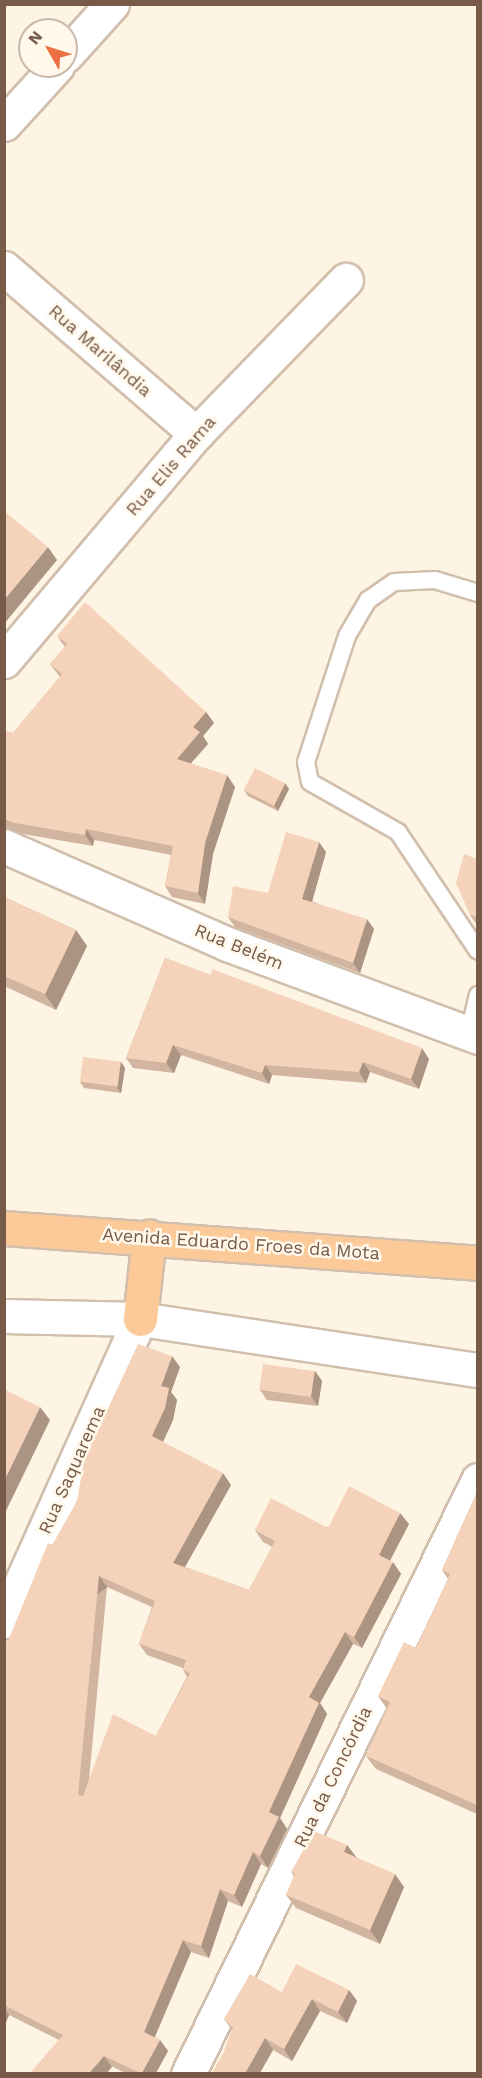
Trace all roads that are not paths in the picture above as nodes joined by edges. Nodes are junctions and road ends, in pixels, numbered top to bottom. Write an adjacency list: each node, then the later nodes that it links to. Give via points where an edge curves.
1 (112, 4): 2 (street)
2 (78, 42)
3 (46, 78): 4 (street)
4 (4, 124)
5 (4, 268): 7 (street, Rua Marilândia)
6 (346, 280): 7 (street, Rua Elis Rama)
7 (196, 434): 9 (street, Rua Elis Rama)
8 (477, 593): 11 (lane, via 435,580 394,582 368,600 347,636 306,762 310,782 398,832)
9 (4, 661)
10 (4, 846): 13 (street, Rua Belém, via 227,944)
11 (477, 951)
12 (477, 995): 13 (lane)
13 (473, 1035)
14 (4, 1228): 15 (highway, Avenida Eduardo Froes da Mota)
15 (149, 1236): 16 (highway, Avenida Eduardo Froes da Mota); 18 (highway)
16 (477, 1263)
17 (4, 1316): 18 (street)
18 (140, 1319): 19 (street); 21 (street, Rua Saquarema)
19 (477, 1370)
20 (477, 1480): 22 (street, Rua da Concórdia)
21 (4, 1621)
22 (188, 2073)

